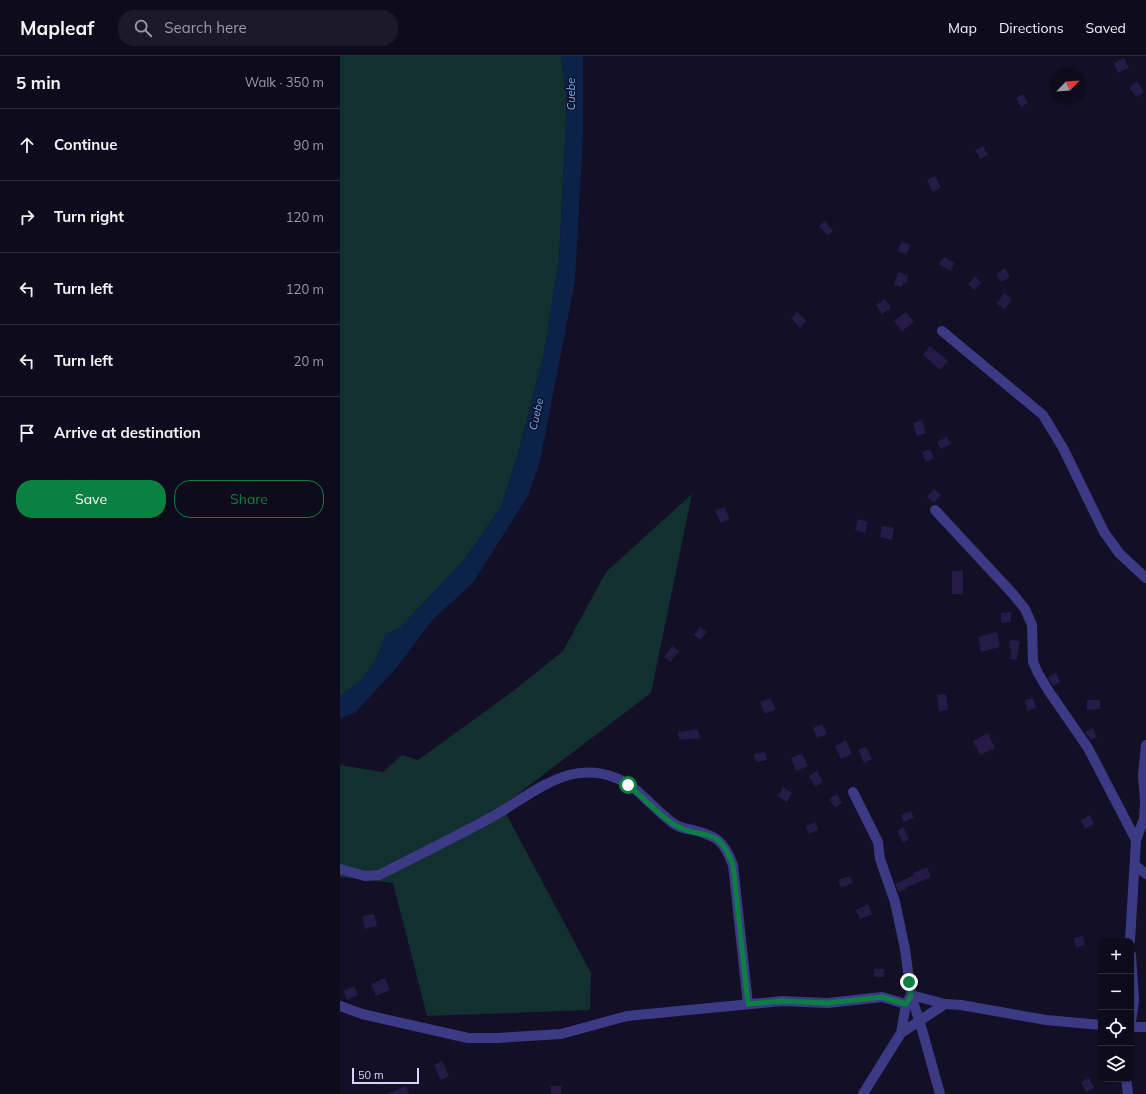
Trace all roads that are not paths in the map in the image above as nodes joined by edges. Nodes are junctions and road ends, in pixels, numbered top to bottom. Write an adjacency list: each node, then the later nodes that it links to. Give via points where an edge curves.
1 (942, 331): 3 (street, via 1043,415 1063,448 1104,532 1119,553)
2 (934, 510): 7 (street, via 1025,609 1032,625 1033,662 1038,673 1088,748)
3 (1146, 578)
4 (1146, 745): 6 (street, via 1143,776)
5 (853, 792): 13 (street, via 878,842 880,859 895,902 905,949)
6 (1145, 818): 7 (street)
7 (1136, 840): 8 (street)
8 (1135, 864): 10 (street); 11 (street)
9 (340, 869): 14 (street, via 365,876 379,875 567,776 600,773 618,778 674,824 714,837 728,850 733,865)
10 (1146, 874)
11 (1130, 938)
12 (1132, 974): 17 (street)
13 (908, 1000): 14 (street, via 882,997 828,1003 782,1001); 15 (street); 18 (street); 22 (street)
14 (748, 1004): 16 (street, via 627,1016 561,1034 496,1038 468,1038 362,1014)
15 (945, 1004): 18 (street); 19 (street, via 1046,1020)
16 (340, 1006)
17 (1133, 1010)
18 (919, 1023): 22 (street); 25 (street)
19 (1098, 1025)
20 (1146, 1026): 21 (street)
21 (1134, 1027)
22 (901, 1033): 24 (street)
23 (1126, 1082): 26 (street)
24 (863, 1094)
25 (940, 1094)
26 (1128, 1094)

